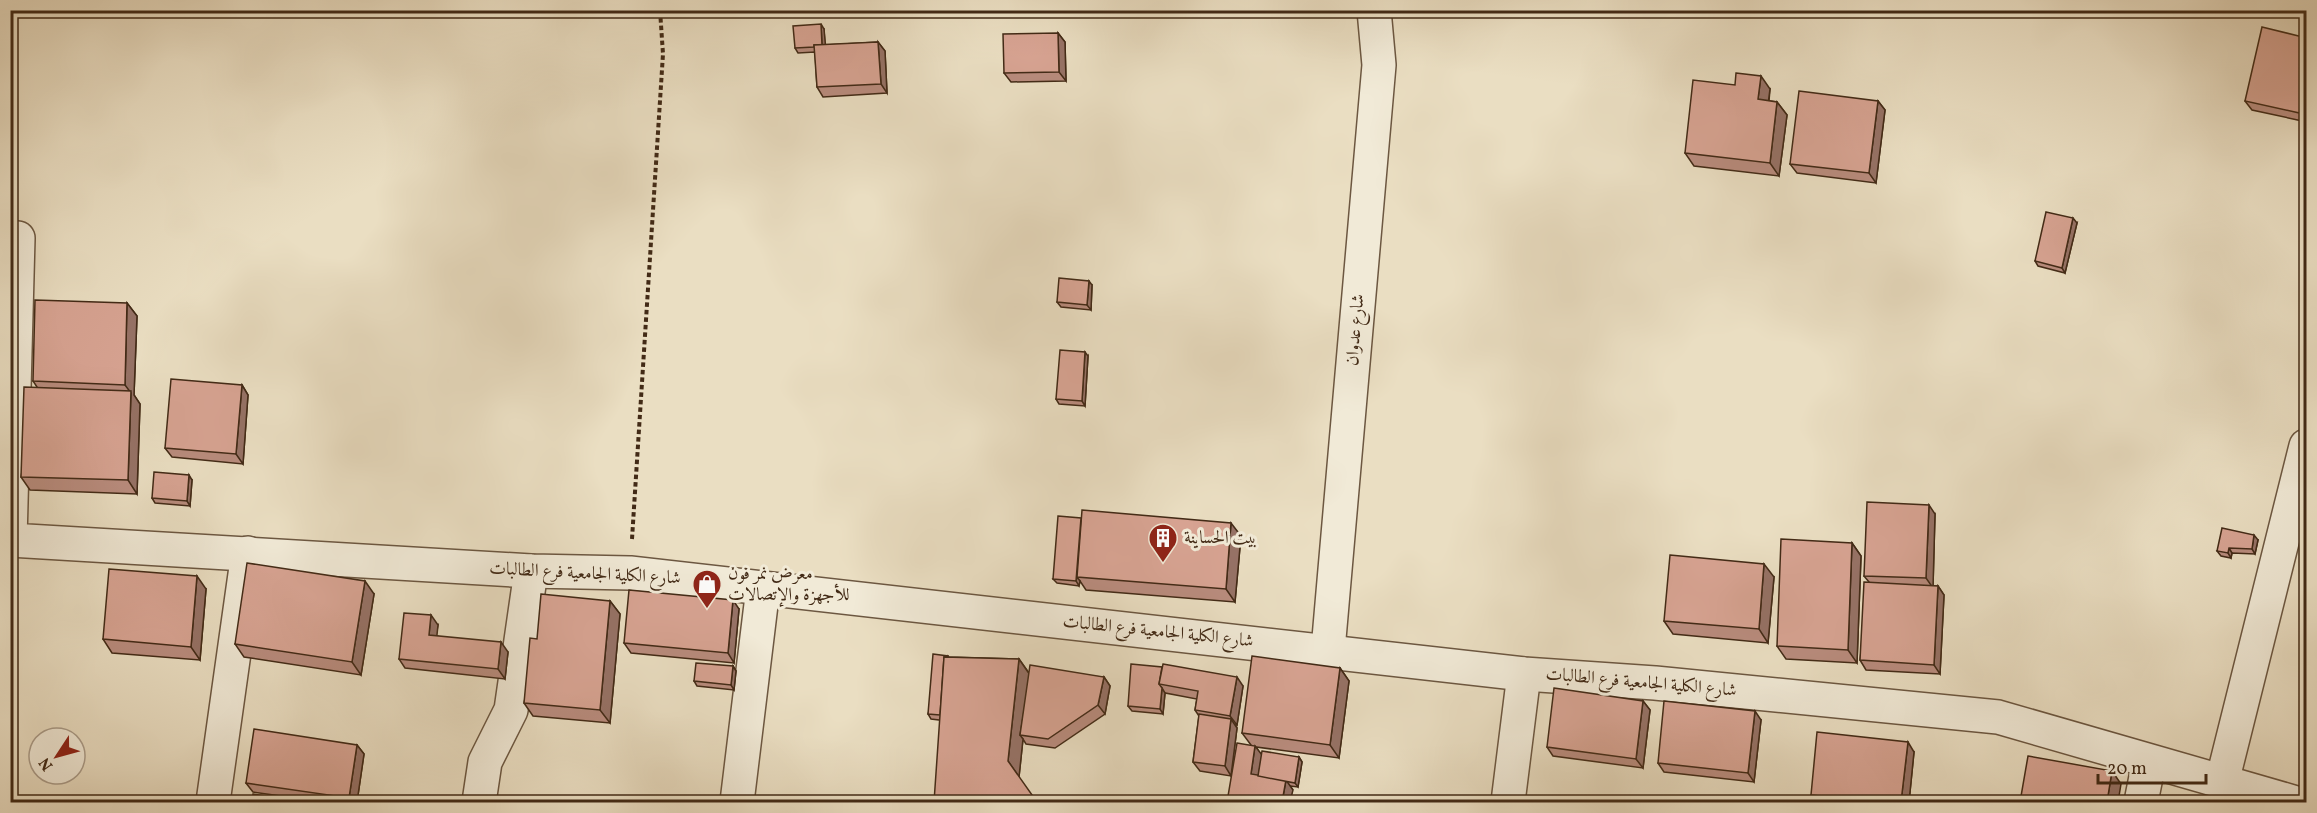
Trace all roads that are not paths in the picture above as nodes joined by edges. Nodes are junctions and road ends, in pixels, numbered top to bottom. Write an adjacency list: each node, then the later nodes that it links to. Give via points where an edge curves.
1 (1374, 10): 8 (street, شارع عدوان, via 1379,65)
2 (18, 238): 4 (street)
3 (2307, 446): 11 (street)
4 (10, 540): 5 (street, شارع الكلية الجامعية فرع الطالبات)
5 (248, 553): 6 (street, شارع الكلية الجامعية فرع الطالبات); 12 (street)
6 (531, 571): 7 (street, شارع الكلية الجامعية فرع الطالبات, via 630,573); 13 (street, via 511,710 485,762)
7 (763, 588): 8 (street, شارع الكلية الجامعية فرع الطالبات); 14 (street)
8 (1328, 650): 9 (street, شارع الكلية الجامعية فرع الطالبات)
9 (1524, 674): 10 (street, شارع الكلية الجامعية فرع الطالبات, via 1998,717); 15 (street)
10 (2149, 762): 11 (street, شارع الكلية الجامعية فرع الطالبات); 16 (street)
11 (2222, 782): 17 (street, شارع الكلية الجامعية فرع الطالبات)
12 (213, 802)
13 (479, 802)
14 (737, 802)
15 (1508, 802)
16 (2141, 802)
17 (2293, 802)

